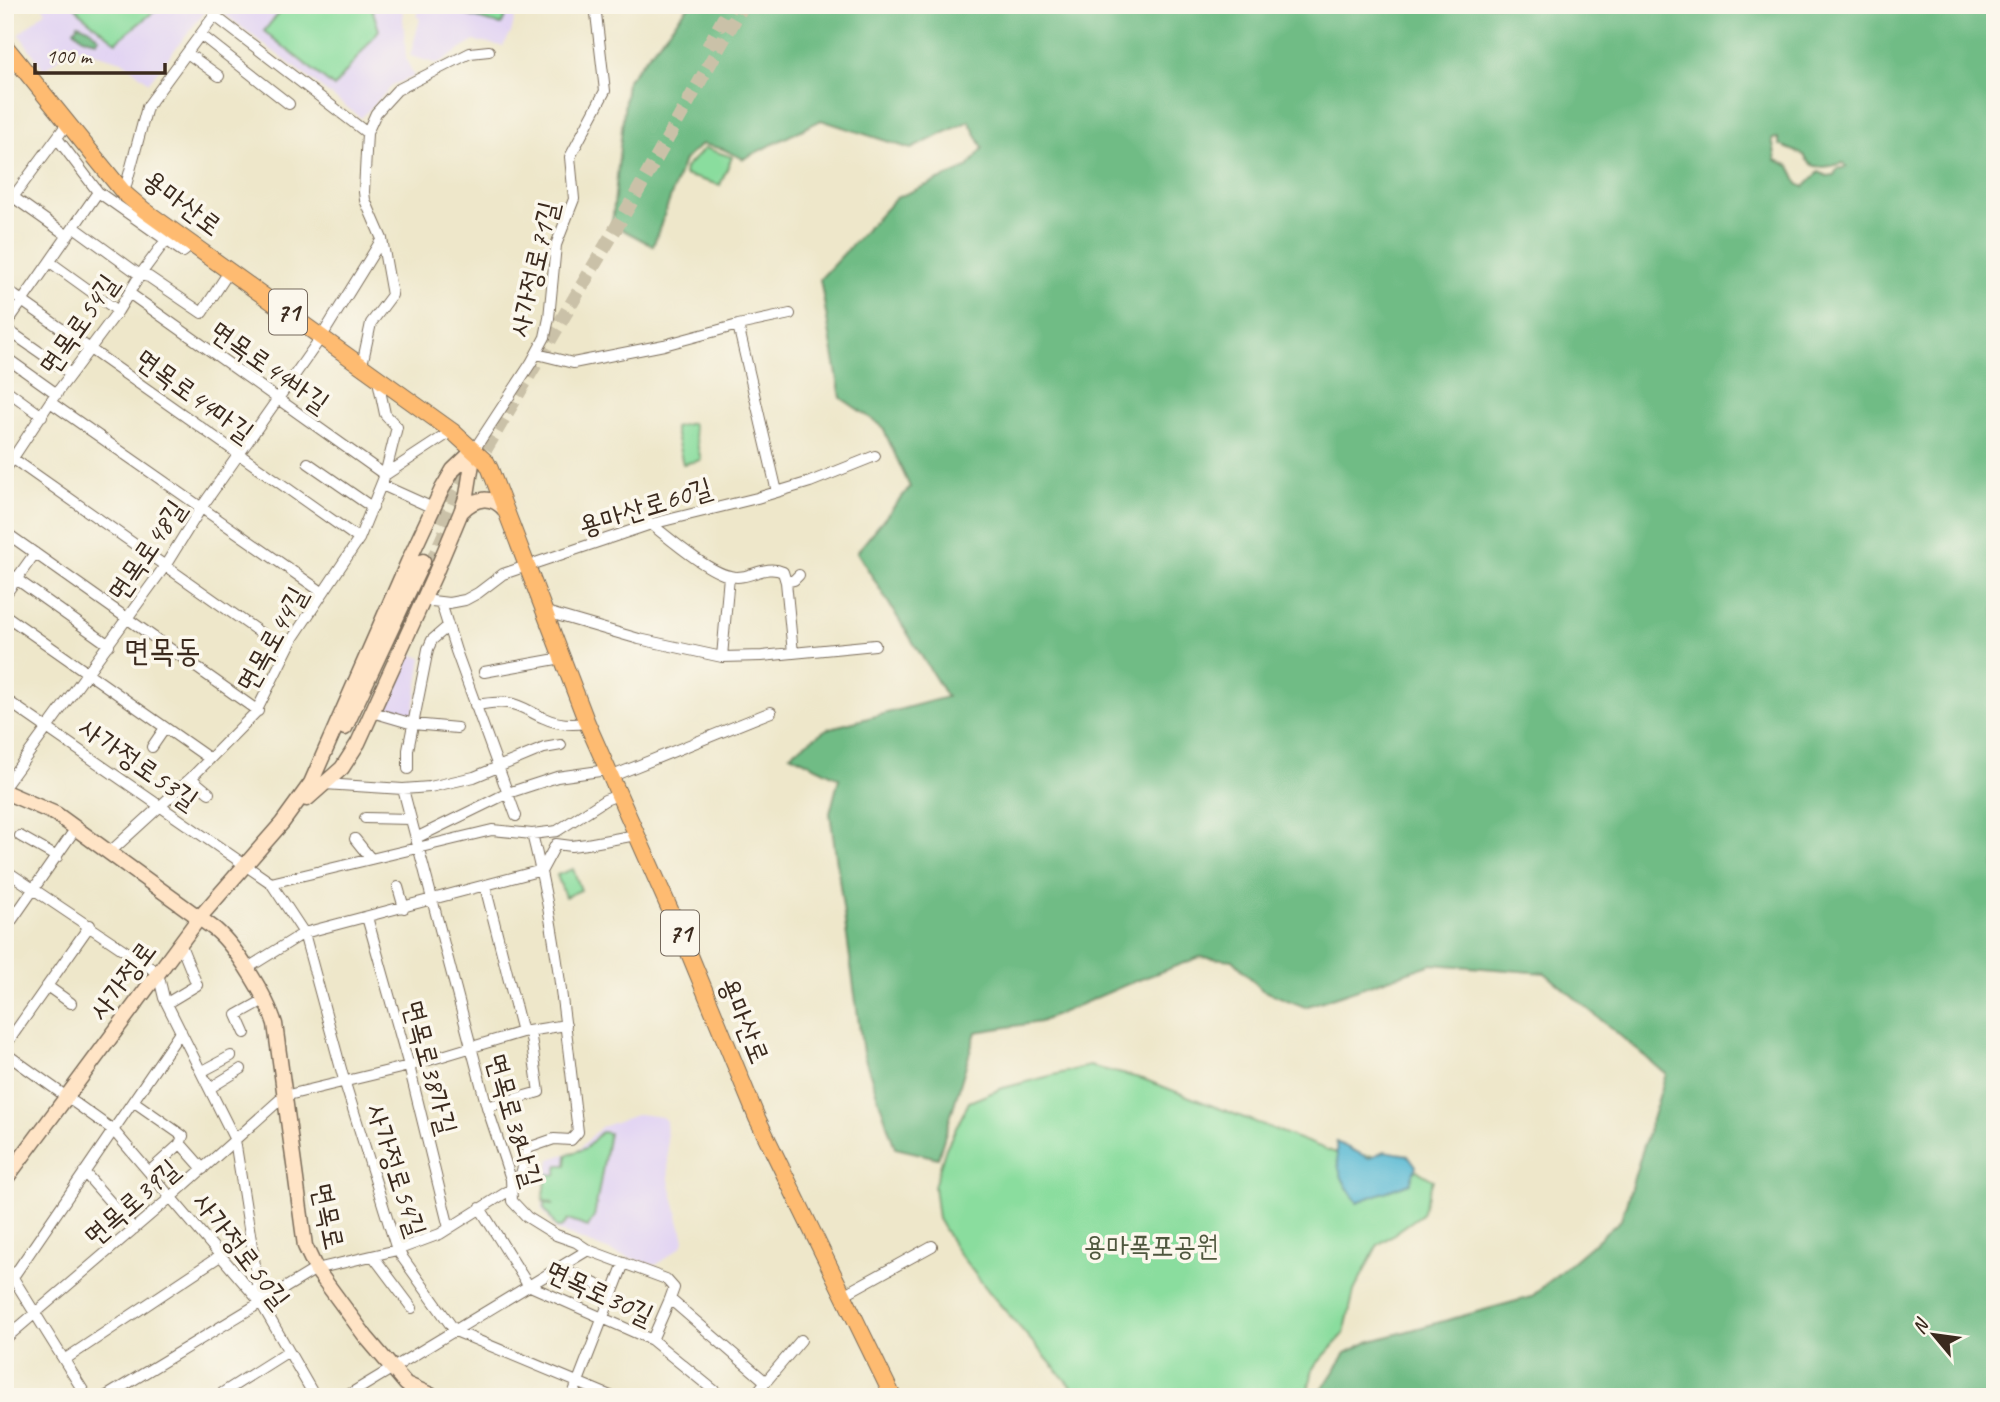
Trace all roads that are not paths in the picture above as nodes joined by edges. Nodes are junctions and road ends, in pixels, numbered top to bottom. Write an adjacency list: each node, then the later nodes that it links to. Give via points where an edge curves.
1 (222, 5): 3 (street)
2 (595, 5): 35 (street, 사가정로71길, via 605,91 570,159 573,201 556,245 549,318)
3 (215, 16): 4 (street); 11 (street)
4 (201, 35): 7 (street); 9 (street)
5 (5, 46): 10 (main road, 용마산로 / 71)
6 (489, 51): 11 (street, via 470,53 397,90 376,113)
7 (187, 53): 8 (street); 15 (street, via 147,107)
8 (219, 76)
9 (289, 104)
10 (67, 124): 12 (street); 15 (main road, 용마산로 / 71)
11 (367, 134): 20 (street, via 365,200)
12 (57, 138): 14 (street); 16 (street)
13 (5, 186): 16 (street)
14 (98, 192): 18 (street); 21 (street)
15 (124, 193): 22 (main road, 용마산로 / 71)
16 (13, 197): 17 (street); 19 (street)
17 (5, 208)
18 (74, 227): 19 (street); 25 (street)
19 (68, 236): 23 (street)
20 (382, 239): 33 (street, 면목로48길); 37 (street, via 392,295 371,323)
21 (166, 240): 22 (street, via 183,252); 25 (street, 면목로54길)
22 (194, 244): 24 (main road, 용마산로 / 71)
23 (50, 262): 28 (street); 29 (street)
24 (230, 270): 25 (street, via 202,313); 33 (main road, 용마산로 / 71)
25 (140, 275): 27 (street, 면목로54길)
26 (5, 289): 28 (street, 면목로44마길)
27 (129, 293): 29 (street, 면목로54길); 42 (street, 면목로44바길)
28 (22, 302): 32 (street); 34 (street, 면목로44마길)
29 (118, 311): 34 (street, 면목로54길)
30 (790, 314): 31 (street)
31 (738, 325): 35 (street, via 573,363); 53 (street)
32 (5, 327): 38 (street)
33 (322, 336): 37 (main road, 용마산로 / 71); 42 (street, 면목로48길)
34 (90, 348): 38 (street, 면목로54길); 46 (street, 면목로44마길)
35 (537, 354): 45 (street, 사가정로71길)
36 (5, 357): 41 (street)
37 (362, 365): 39 (main road, 용마산로 / 71)
38 (71, 374): 41 (street, 면목로54길)
39 (377, 376): 44 (main road, 용마산로 / 71); 51 (street, via 385,414 397,427)
40 (5, 389): 43 (street)
41 (53, 398): 43 (street, 면목로54길); 55 (street)
42 (277, 400): 46 (street, 면목로48길); 51 (street, 면목로44바길)
43 (41, 416): 47 (street, 면목로54길)
44 (452, 431): 45 (main road, 용마산로 / 71); 51 (street)
45 (474, 450): 52 (main road, via 453,470); 54 (main road); 58 (main road, 용마산로 / 71, via 488,466)
46 (239, 455): 55 (street, 면목로48길); 61 (street, 면목로44마길)
47 (9, 456): 50 (street, 면목로54길); 64 (street)
48 (875, 456): 53 (street, 용마산로60길)
49 (308, 463): 56 (street)
50 (5, 470)
51 (384, 480): 56 (street, 면목로44길); 57 (street)
52 (442, 489): 54 (main road, via 458,487); 57 (main road)
53 (777, 492): 59 (street, 용마산로60길)
54 (463, 506): 58 (main road, via 486,499); 73 (main road)
55 (201, 508): 64 (street, 면목로48길); 71 (street)
56 (373, 508): 61 (street, 면목로44길)
57 (433, 508): 104 (main road, via 402,573)
58 (505, 510): 65 (main road, 용마산로 / 71)
59 (651, 524): 65 (street, 용마산로60길); 68 (street, via 692,556)
60 (5, 532): 62 (street)
61 (359, 539): 71 (street, 면목로44길)
62 (35, 553): 69 (street); 77 (street)
63 (427, 562): 104 (main road, via 366,710 349,745)
64 (164, 566): 77 (street, 면목로48길); 81 (street)
65 (527, 566): 74 (street, 용마산로60길, via 503,574 465,600); 75 (main road, 용마산로 / 71)
66 (5, 571): 69 (street)
67 (799, 575): 70 (street)
68 (729, 576): 70 (street, via 772,568 783,572); 83 (street)
69 (16, 579): 72 (street); 79 (street)
70 (786, 582): 82 (street)
71 (322, 592): 81 (street, 면목로44길)
72 (5, 595)
73 (423, 600): 74 (street); 90 (main road)
74 (441, 603): 78 (street)
75 (543, 610): 83 (street, via 639,639); 84 (main road, 용마산로 / 71)
76 (5, 615): 86 (street)
77 (127, 619): 79 (street, 면목로48길); 89 (street)
78 (447, 626): 88 (street); 93 (street, via 430,643)
79 (109, 645): 86 (street, 면목로48길)
80 (875, 645): 82 (street)
81 (286, 651): 89 (street, 면목로44길)
82 (793, 653): 83 (street)
83 (722, 657)
84 (562, 658): 85 (street); 92 (main road, 용마산로 / 71)
85 (484, 672)
86 (87, 675): 94 (street, 면목로48길); 95 (street)
87 (5, 699): 94 (street, 사가정로53길)
88 (475, 705): 92 (street, via 507,702 557,723); 100 (street)
89 (258, 711): 99 (street, 면목로44길)
90 (372, 712): 93 (street); 104 (main road, via 351,756)
91 (771, 712): 102 (street)
92 (587, 723): 102 (main road, 용마산로 / 71)
93 (413, 724): 96 (street); 101 (street)
94 (49, 727): 105 (street, 면목로48길); 111 (street, 사가정로53길)
95 (165, 728): 98 (street); 99 (street)
96 (457, 728)
97 (561, 745): 100 (street)
98 (152, 747)
99 (210, 759): 103 (street, 면목로44길)
100 (499, 765): 106 (street, via 463,780); 109 (street)
101 (408, 769)
102 (608, 773): 109 (street, via 557,777); 110 (main road, 용마산로 / 71)
103 (191, 778): 108 (street); 111 (street, 면목로44길)
104 (322, 781): 106 (street); 124 (main road, 사가정로)
105 (5, 786)
106 (403, 789): 114 (street, 면목로38나길)
107 (5, 792): 115 (main road, 면목로, via 41,805)
108 (209, 793)
109 (508, 793): 112 (street); 120 (street)
110 (618, 795): 116 (street, via 557,831); 117 (main road, 용마산로 / 71)
111 (159, 807): 121 (street, 면목로44길); 124 (street, 사가정로53길)
112 (516, 816)
113 (365, 818): 114 (street)
114 (411, 819): 120 (street, 면목로38나길)
115 (76, 828): 121 (main road, 면목로); 122 (street)
116 (532, 834): 120 (street, via 492,830); 126 (street)
117 (636, 835): 126 (street, via 571,846 556,844); 186 (main road, 용마산로 / 71, via 757,1118)
118 (20, 836): 122 (street)
119 (355, 839): 123 (street)
120 (418, 843): 123 (street); 131 (street, 면목로38나길)
121 (110, 852): 133 (main road, 면목로)
122 (57, 857): 130 (street)
123 (371, 859): 127 (street)
124 (246, 863): 127 (street, 사가정로54길); 133 (main road, 사가정로)
125 (5, 870): 130 (street)
126 (542, 870): 128 (street); 145 (street)
127 (271, 883): 137 (street, 사가정로54길)
128 (485, 886): 131 (street); 147 (street)
129 (398, 887): 132 (street)
130 (35, 888): 135 (street); 136 (street)
131 (431, 901): 132 (street); 150 (street, 면목로38나길)
132 (404, 908): 134 (street)
133 (199, 918): 138 (main road, 사가정로); 139 (main road, 면목로, via 227,941)
134 (368, 918): 137 (street); 153 (street, 면목로38가길)
135 (90, 925): 140 (street); 141 (street)
136 (5, 930)
137 (304, 933): 139 (street); 156 (street, 사가정로54길)
138 (180, 943): 140 (main road, 사가정로); 144 (street, via 197,985)
139 (246, 969): 142 (main road, 면목로)
140 (158, 972): 144 (street); 158 (main road, 사가정로)
141 (47, 986): 143 (street); 149 (street)
142 (264, 1000): 148 (street, via 236,1016); 159 (main road, 면목로, via 276,1031)
143 (71, 1003)
144 (167, 1003): 146 (street)
145 (566, 1025): 147 (street); 169 (street, via 578,1132 571,1140 554,1139 528,1148 520,1178)
146 (181, 1031): 155 (street); 160 (street)
147 (526, 1031): 150 (street); 161 (street, via 539,1092)
148 (244, 1033)
149 (5, 1046)
150 (472, 1048): 153 (street); 161 (street, 면목로38나길)
151 (5, 1053): 158 (street, 사가정로50길)
152 (231, 1056): 155 (street)
153 (409, 1066): 156 (street); 172 (street, 면목로38가길)
154 (241, 1069): 157 (street)
155 (201, 1072): 157 (street)
156 (344, 1080): 159 (street); 175 (street, 사가정로54길)
157 (209, 1088): 163 (street)
158 (65, 1096): 162 (street, 사가정로50길); 168 (main road, 사가정로)
159 (284, 1096): 163 (street, 면목로39길); 182 (main road, 면목로, via 305,1246)
160 (133, 1101): 162 (street); 164 (street, 사가정로50길, via 182,1135)
161 (487, 1107): 169 (street, 면목로38나길, via 511,1179)
162 (113, 1130): 166 (street); 167 (street, 사가정로50길)
163 (235, 1140): 165 (street, 면목로39길); 188 (street)
164 (180, 1143): 165 (street, 사가정로50길); 167 (street)
165 (203, 1169): 170 (street, 면목로39길)
166 (84, 1172): 173 (street); 183 (street)
167 (149, 1172): 170 (street, 사가정로50길)
168 (5, 1180)
169 (510, 1190): 171 (street); 176 (street, 면목로38나길, via 512,1201 527,1217)
170 (171, 1197): 173 (street, 면목로39길); 177 (street, 사가정로50길)
171 (480, 1208): 172 (street); 184 (street, 면목로30길)
172 (449, 1228): 175 (street)
173 (134, 1229): 190 (street, 면목로39길)
174 (932, 1246): 186 (street)
175 (397, 1250): 178 (street); 192 (street, 사가정로54길)
176 (588, 1250): 179 (street, 면목로38나길); 181 (street)
177 (220, 1256): 188 (street, 사가정로50길); 197 (street)
178 (373, 1256): 182 (street); 189 (street)
179 (624, 1263): 185 (street); 187 (street, 면목로38나길, via 666,1279 674,1288)
180 (5, 1265): 183 (street)
181 (560, 1267): 184 (street); 185 (street)
182 (316, 1269): 188 (street); 198 (main road, 면목로)
183 (13, 1277): 190 (street)
184 (527, 1285): 191 (street, 면목로30길); 192 (street)
185 (612, 1292): 191 (street)
186 (843, 1295): 211 (main road, 용마산로 / 71)
187 (670, 1299): 194 (street); 200 (street, 면목로38나길)
188 (261, 1303): 196 (street, 사가정로50길); 202 (street)
189 (412, 1308)
190 (36, 1313): 193 (street, 면목로39길); 197 (street)
191 (602, 1319): 194 (street, 면목로30길); 199 (street)
192 (455, 1331): 198 (street); 199 (street)
193 (5, 1339)
194 (652, 1340): 209 (street, 면목로30길)
195 (801, 1340): 200 (street)
196 (287, 1352): 203 (street); 204 (street, 사가정로50길)
197 (64, 1360): 201 (street)
198 (393, 1369): 205 (street); 206 (main road, 면목로, via 406,1384)
199 (579, 1381): 207 (street); 208 (street)
200 (766, 1382): 210 (street)
201 (87, 1397)
202 (105, 1397)
203 (216, 1397)
204 (314, 1397)
205 (345, 1397)
206 (435, 1397)
207 (572, 1397)
208 (613, 1397)
209 (722, 1397)
210 (753, 1397)
211 (894, 1397)

